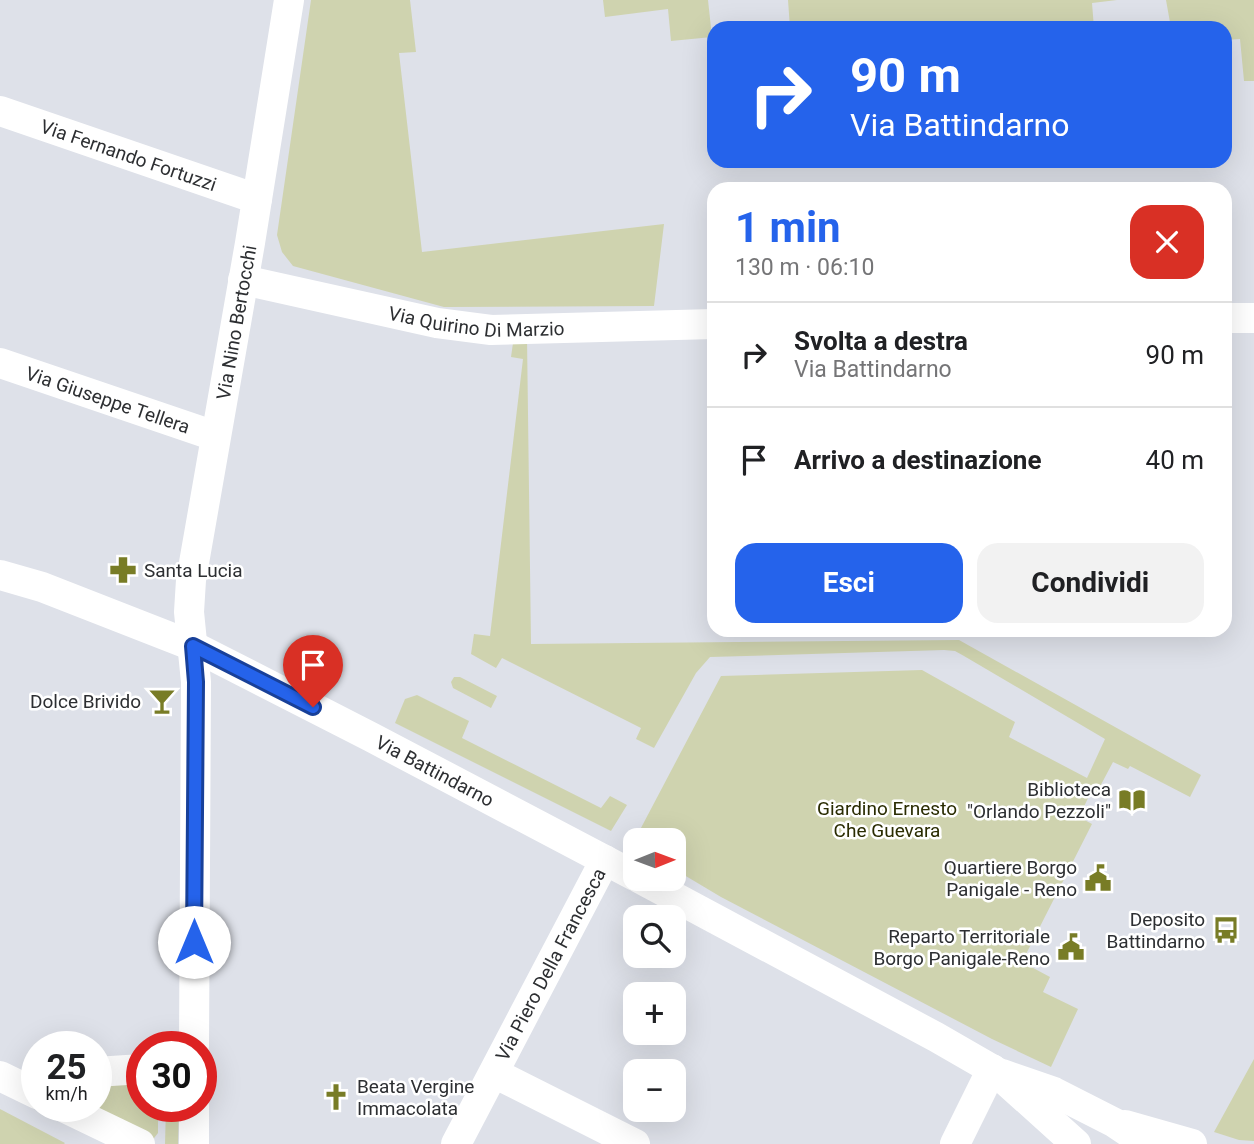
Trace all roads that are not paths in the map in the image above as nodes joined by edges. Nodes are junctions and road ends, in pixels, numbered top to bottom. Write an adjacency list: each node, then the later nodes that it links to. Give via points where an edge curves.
1 (289, 0): 3 (street, Via Nino Bertocchi)
2 (0, 111): 3 (street, Via Fernando Fortuzzi)
3 (257, 199): 4 (street, Via Nino Bertocchi)
4 (243, 280): 7 (street, Via Quirino Di Marzio, via 437,323 491,330); 9 (street, Via Nino Bertocchi)
5 (1232, 318): 6 (street)
6 (1254, 318)
7 (707, 324)
8 (0, 363): 9 (street, Via Giuseppe Tellera)
9 (215, 436): 11 (street, Via Nino Bertocchi, via 191,580)
10 (0, 575): 11 (street, Via Battindarno)
11 (193, 646): 12 (street, Via Battindarno); 15 (street, Via Nino Bertocchi)
12 (606, 860): 13 (street, Via Battindarno); 17 (street, Via Piero Della Francesca)
13 (623, 869)
14 (663, 891): 16 (street, Via Battindarno)
15 (194, 1031)
16 (993, 1070): 23 (street, Via Battindarno, via 1054,1091); 28 (street); 29 (street, Via Battindarno)
17 (494, 1073): 26 (street, Via Piero Della Francesca); 27 (street)
18 (21, 1077): 19 (street)
19 (3, 1078): 20 (street)
20 (21, 1086)
21 (94, 1122): 24 (street)
22 (194, 1122): 25 (street)
23 (1115, 1123): 30 (street, Via Battindarno); 31 (street)
24 (140, 1144)
25 (194, 1144)
26 (456, 1144)
27 (635, 1144)
28 (955, 1144)
29 (1076, 1144)
30 (1146, 1144)
31 (1192, 1144)

